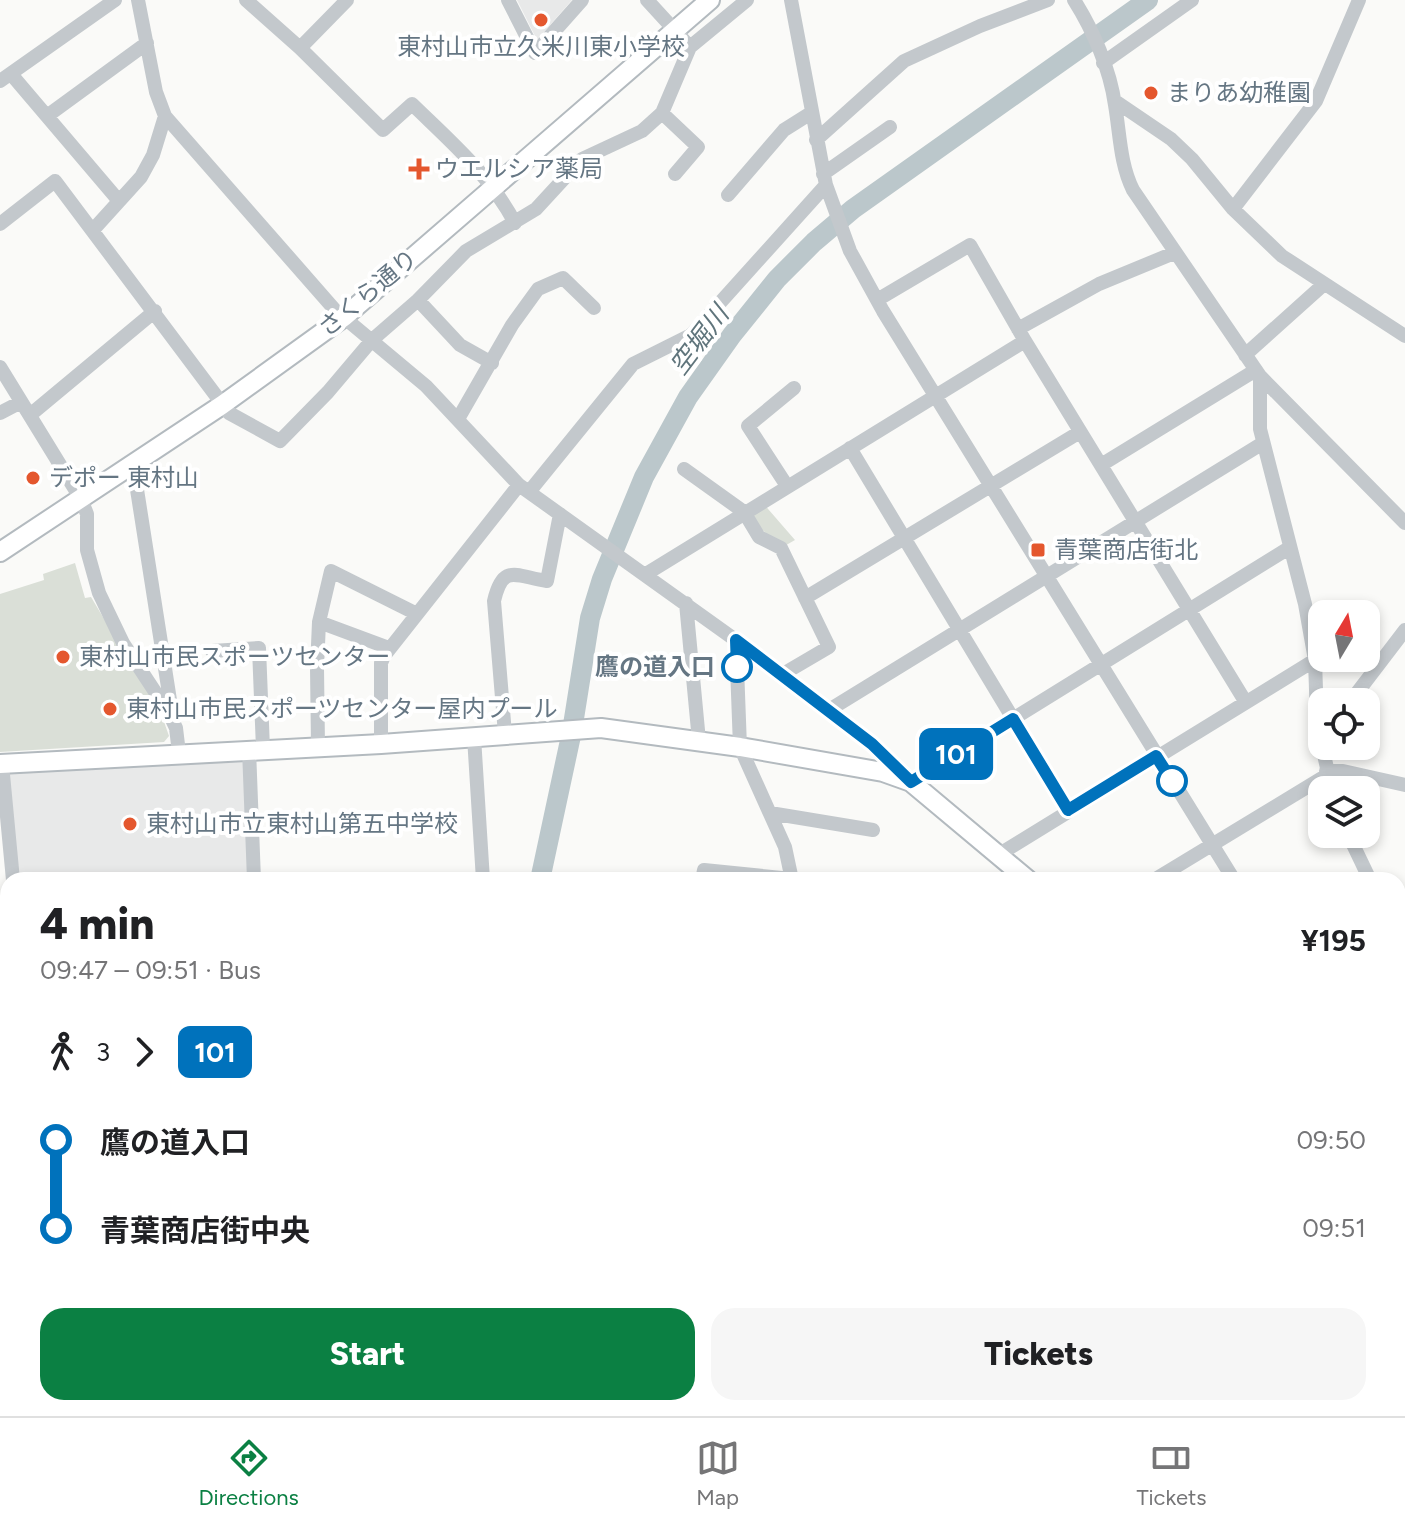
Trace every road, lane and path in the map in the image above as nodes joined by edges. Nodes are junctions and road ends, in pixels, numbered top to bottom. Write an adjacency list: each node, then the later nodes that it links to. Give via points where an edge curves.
1 (115, 0): 20 (street)
2 (138, 0): 16 (street)
3 (347, 0): 18 (street)
4 (508, 0): 5 (street, via 535,53)
5 (582, 0)
6 (647, 0): 15 (street)
7 (710, 0): 15 (street, さくら通り)
8 (747, 0): 17 (street)
9 (791, 0): 23 (street)
10 (1048, 0): 27 (street, via 904,61)
11 (1074, 0): 19 (street)
12 (1192, 0): 19 (street)
13 (1359, 0): 33 (street, via 1316,101)
14 (248, 1): 18 (street)
15 (674, 32): 17 (street); 30 (street, さくら通り)
16 (147, 43): 24 (street); 25 (street)
17 (690, 47): 22 (street)
18 (300, 48): 30 (street, via 383,130 412,104)
19 (1102, 61): 21 (street)
20 (5, 78): 24 (street)
21 (1115, 101): 33 (street, via 1171,139); 37 (street, via 1127,177)
22 (662, 113): 28 (street, via 698,147); 34 (street, via 642,131 582,159 536,209)
23 (811, 113): 27 (street); 31 (street, via 784,130)
24 (47, 116): 32 (street)
25 (165, 116): 32 (street, via 147,166); 43 (street)
26 (890, 127): 29 (street)
27 (816, 140): 29 (street)
28 (675, 174)
29 (825, 179): 40 (street, via 850,251); 66 (street, via 691,335 633,364)
30 (494, 187): 34 (street); 43 (street, さくら通り)
31 (728, 195)
32 (119, 201): 36 (street)
33 (1233, 209): 38 (street, via 1282,256)
34 (515, 223): 39 (street, via 466,251)
35 (0, 224): 36 (street, via 55,181)
36 (93, 230): 42 (street)
37 (1174, 253): 44 (street, via 1099,284); 47 (street)
38 (1323, 285): 45 (street); 47 (street)
39 (418, 300): 46 (street); 48 (street, via 460,345)
40 (877, 300): 44 (street, via 970,245); 52 (street)
41 (594, 308): 48 (street, via 563,278 538,289)
42 (155, 311): 54 (street); 56 (street)
43 (344, 317): 46 (street); 54 (street, さくら通り)
44 (1021, 335): 52 (street); 58 (street)
45 (1405, 336)
46 (372, 340): 54 (street, via 280,441); 57 (street)
47 (1245, 355): 50 (street)
48 (492, 363): 57 (street)
49 (0, 367): 53 (street)
50 (1258, 373): 59 (street); 62 (street); 71 (street)
51 (794, 388): 65 (street, via 748,426)
52 (935, 396): 60 (street); 64 (street)
53 (21, 402): 55 (street); 56 (street)
54 (222, 405): 61 (street, さくら通り)
55 (0, 413)
56 (30, 415): 67 (street)
57 (458, 419): 66 (street)
58 (1080, 432): 62 (street); 64 (street)
59 (1263, 443): 70 (street); 74 (street)
60 (850, 448): 65 (street); 72 (street)
61 (133, 464): 67 (street, さくら通り); 94 (street)
62 (1101, 465): 70 (street)
63 (684, 469): 68 (street)
64 (991, 485): 72 (street); 76 (street)
65 (787, 486): 68 (street)
66 (524, 489): 69 (street); 80 (street)
67 (81, 499): 73 (street, さくら通り); 94 (street, via 99,593 123,643)
68 (744, 512): 75 (street); 77 (street, via 759,537 781,548)
69 (560, 514): 75 (street); 96 (street, via 547,581 504,576 494,601)
70 (1135, 521): 76 (street); 79 (street)
71 (1405, 523)
72 (904, 538): 77 (street); 83 (street)
73 (2, 546)
74 (1289, 548): 79 (street); 81 (street)
75 (646, 574): 78 (street)
76 (1046, 576): 83 (street); 89 (street)
77 (805, 598): 90 (street, via 829,647)
78 (686, 603): 85 (street); 98 (street)
79 (1190, 610): 89 (street); 92 (street)
80 (417, 614): 82 (street, via 331,571); 86 (street)
81 (1308, 621)
82 (319, 622): 86 (street); 100 (street)
83 (959, 630): 93 (street); 95 (street)
84 (1405, 630): 91 (street)
85 (736, 640): 90 (street); 101 (street)
86 (389, 648): 99 (street, via 381,663)
87 (212, 651): 102 (street, via 259,648)
88 (1308, 664): 92 (street)
89 (1101, 665): 95 (street); 104 (street)
90 (783, 674): 93 (street)
91 (1361, 688)
92 (1245, 701): 104 (street)
93 (829, 710): 109 (street)
94 (169, 713): 103 (street)
95 (1013, 719): 109 (street); 111 (street)
96 (505, 734): 97 (street); 98 (street, via 596,728)
97 (474, 737): 99 (street); 119 (street)
98 (699, 741): 101 (street)
99 (381, 744): 100 (street)
100 (318, 746): 102 (street)
101 (740, 747): 109 (street, via 883,772); 112 (street)
102 (256, 749): 103 (street); 118 (street)
103 (179, 753): 106 (street)
104 (1156, 756): 111 (street); 114 (street)
105 (1324, 760): 107 (street)
106 (1, 764): 117 (street)
107 (1326, 773): 108 (street); 110 (street, via 1343,771); 114 (street)
108 (1327, 776)
109 (911, 782): 116 (street)
110 (1405, 785)
111 (1068, 810): 116 (street)
112 (770, 813): 113 (street); 122 (street)
113 (873, 830)
114 (1212, 844): 124 (street); 125 (street)
115 (1353, 848): 126 (street)
116 (998, 855): 123 (street)
117 (12, 872)
118 (254, 872)
119 (482, 872)
120 (704, 872): 121 (street)
121 (724, 872)
122 (790, 872)
123 (1018, 872)
124 (1167, 872)
125 (1229, 872)
126 (1362, 872)

